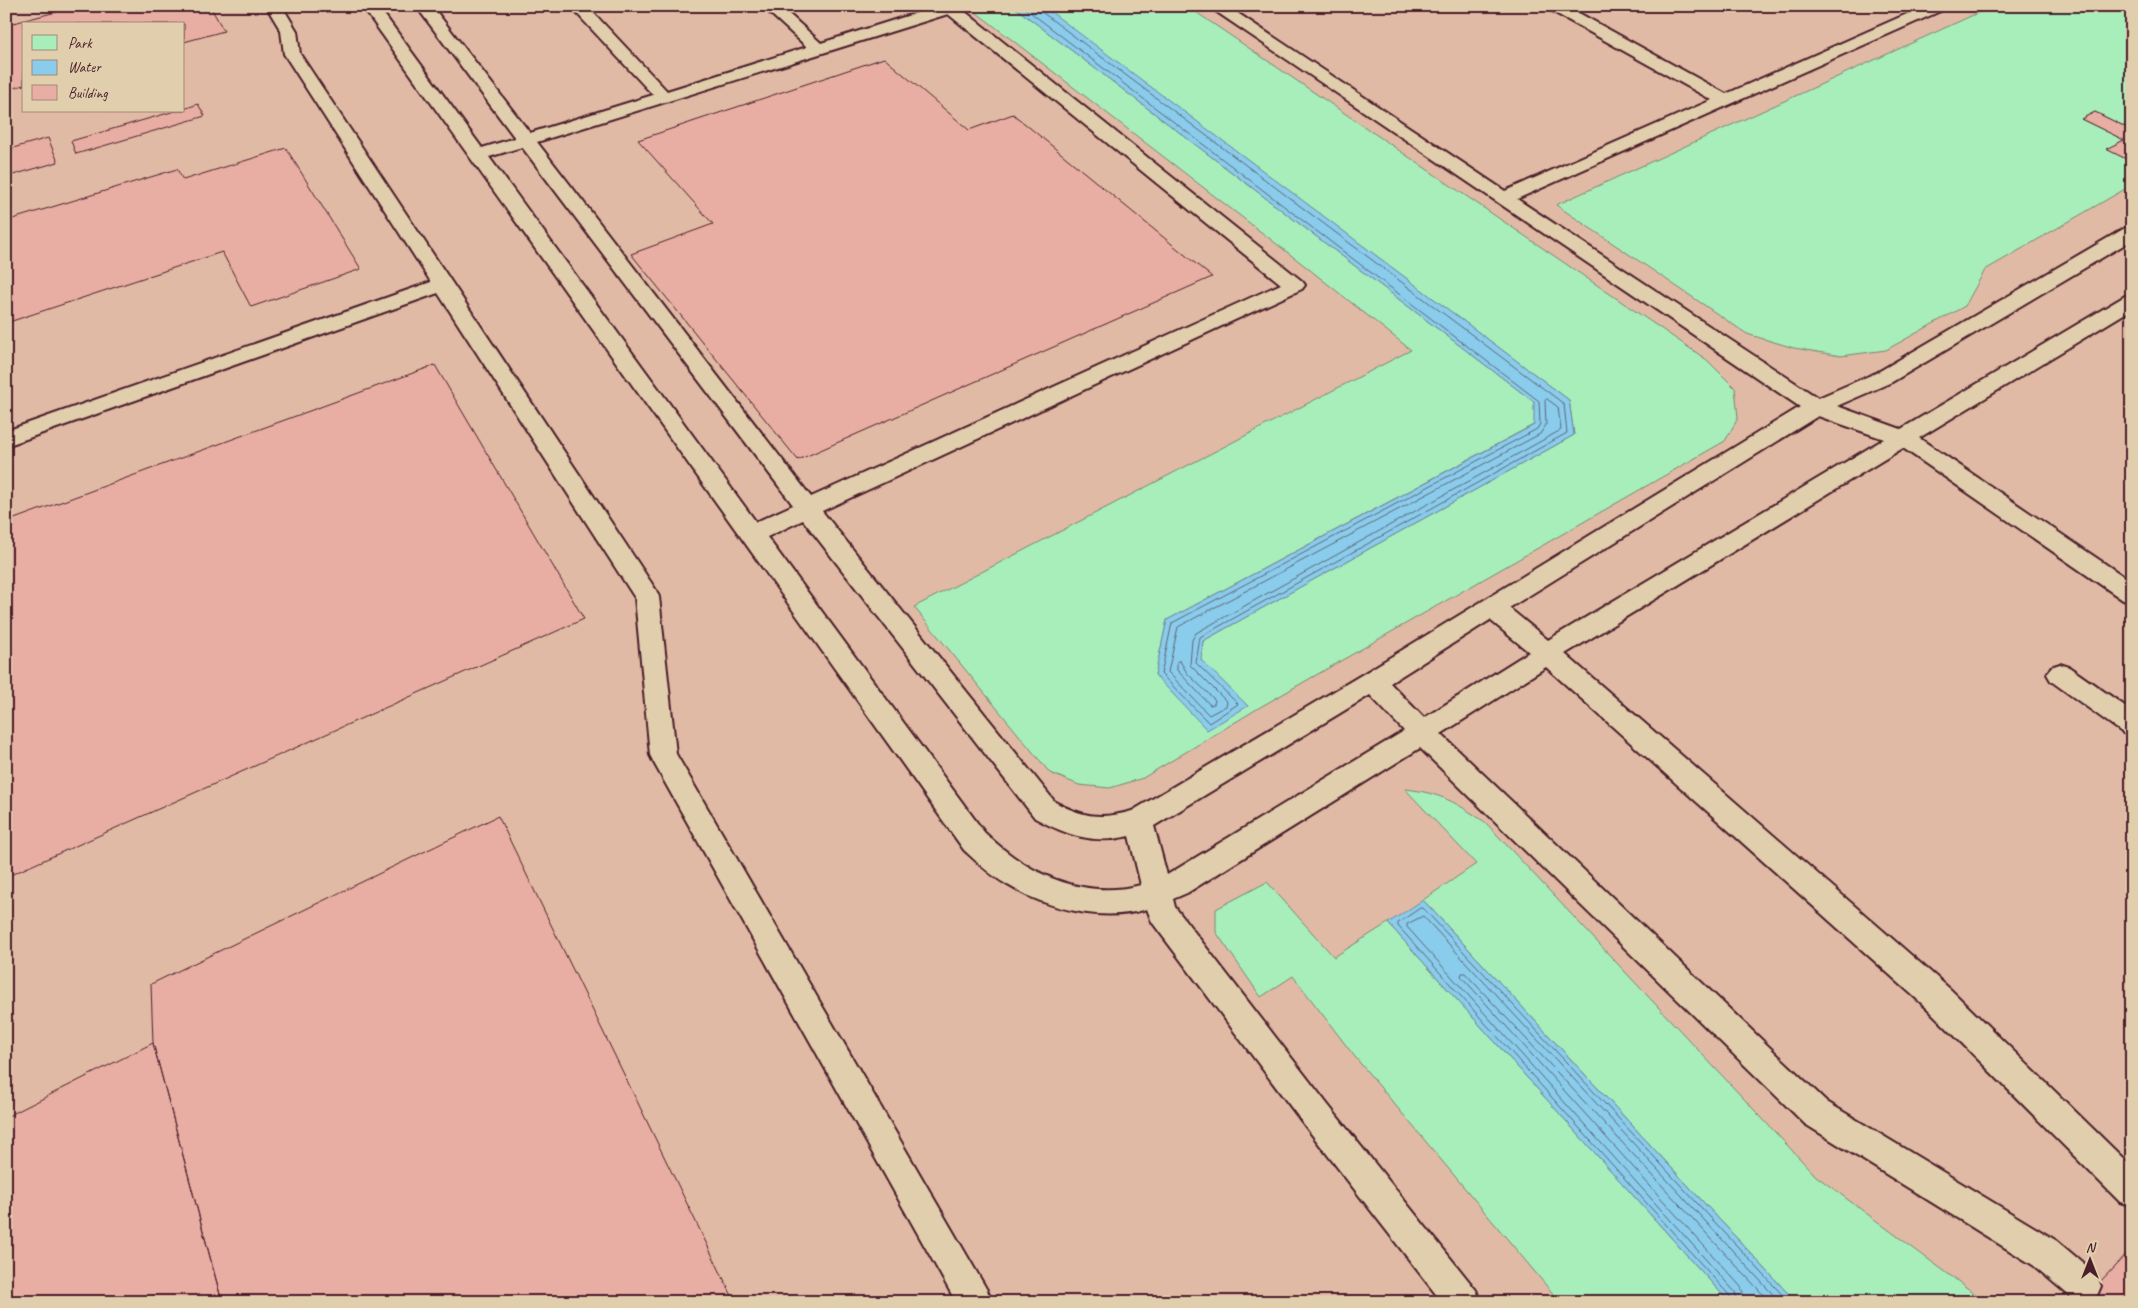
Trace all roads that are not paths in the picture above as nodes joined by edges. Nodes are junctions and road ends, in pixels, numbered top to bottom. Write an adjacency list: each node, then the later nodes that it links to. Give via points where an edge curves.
1 (274, 6): 17 (lane, via 289,31 292,54)
2 (370, 6): 14 (lane)
3 (424, 6): 13 (lane)
4 (578, 6): 11 (lane)
5 (770, 6): 10 (lane)
6 (1216, 6): 15 (lane)
7 (1554, 6): 12 (lane)
8 (1940, 6): 12 (lane)
9 (949, 7): 10 (lane); 22 (lane, via 1295,285)
10 (818, 49): 11 (lane)
11 (664, 97): 13 (lane)
12 (1726, 101): 15 (lane)
13 (526, 140): 14 (lane); 22 (lane)
14 (478, 155): 23 (lane)
15 (1504, 198): 19 (lane)
16 (2132, 232): 19 (lane, via 1885,377)
17 (442, 285): 21 (lane); 35 (lane, via 647,597 663,756)
18 (2132, 300): 20 (lane)
19 (1816, 407): 20 (lane); 25 (lane)
20 (1903, 438): 24 (lane); 26 (lane)
21 (6, 439)
22 (807, 508): 23 (lane); 31 (lane, via 1045,810 1068,824 1093,829)
23 (751, 534): 32 (lane, via 974,841 993,860 1016,876 1046,889 1082,898 1123,901)
24 (2132, 594)
25 (1490, 607): 26 (lane); 28 (lane)
26 (1547, 653): 30 (lane); 33 (lane, via 1938,999)
27 (2060, 674): 29 (lane)
28 (1372, 681): 30 (lane); 31 (lane)
29 (2132, 725)
30 (1422, 733): 32 (lane); 34 (lane, via 1816,1113 2045,1254)
31 (1139, 821): 32 (lane)
32 (1158, 893): 36 (lane, via 1162,913)
33 (2132, 1190)
34 (2084, 1286)
35 (975, 1302)
36 (1464, 1302)

